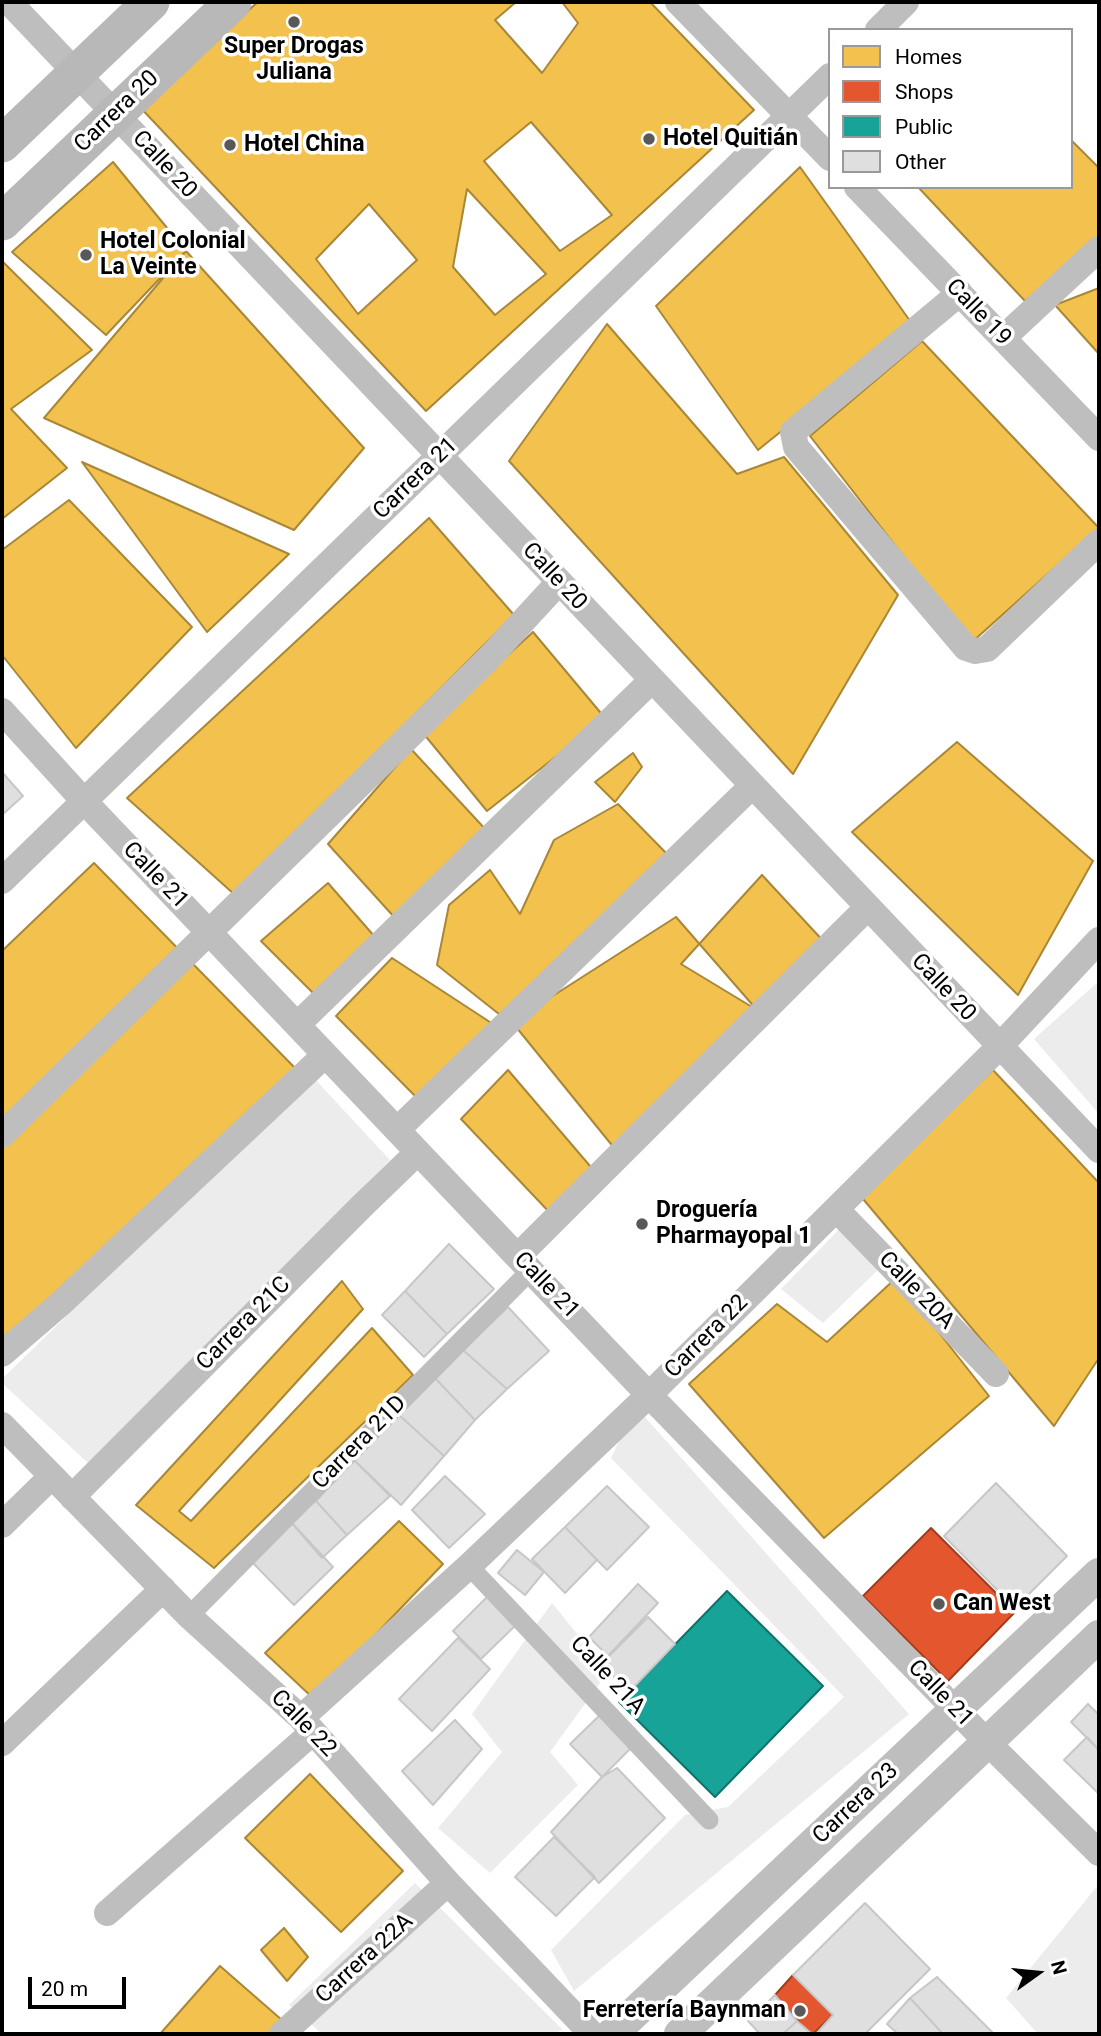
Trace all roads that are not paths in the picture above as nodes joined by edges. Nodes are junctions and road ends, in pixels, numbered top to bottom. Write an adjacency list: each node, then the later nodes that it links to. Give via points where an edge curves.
1 (9, 2): 7 (street, Calle 20)
2 (151, 2): 7 (main road)
3 (233, 2): 9 (main road, Carrera 20)
4 (678, 2): 10 (street)
5 (906, 2): 6 (street)
6 (880, 28)
7 (76, 73): 9 (street, Calle 20); 11 (main road)
8 (828, 78): 10 (street, Carrera 21)
9 (116, 114): 14 (main road, Carrera 20); 19 (street, Calle 20)
10 (789, 116): 12 (street); 19 (street, Carrera 21)
11 (2, 144)
12 (828, 157)
13 (860, 189): 16 (street, Calle 19)
14 (2, 222)
15 (1099, 249): 17 (street)
16 (960, 293): 17 (street, Calle 19); 20 (street, via 793,432 796,447 966,648 975,652 987,649)
17 (1003, 338): 18 (street, Calle 19)
18 (1099, 438)
19 (439, 456): 21 (street, Calle 20); 25 (street, Carrera 21)
20 (1099, 542)
21 (559, 582): 22 (street, Calle 20); 28 (street, via 489,658)
22 (652, 680): 24 (street, Calle 20); 30 (street)
23 (2, 711): 25 (street, Calle 21)
24 (752, 786): 27 (street, Calle 20); 33 (street)
25 (84, 801): 26 (street, Carrera 21); 28 (street, Calle 21)
26 (2, 881)
27 (867, 908): 31 (street, Calle 20); 38 (street)
28 (208, 932): 30 (street, Calle 21); 34 (street)
29 (1099, 940): 31 (street, Carrera 22)
30 (297, 1025): 32 (street, Calle 21)
31 (999, 1046): 35 (street, Calle 20); 37 (street, Carrera 22)
32 (325, 1055): 33 (street, Calle 21); 39 (street)
33 (397, 1130): 36 (street, Calle 21)
34 (2, 1135)
35 (1099, 1150)
36 (418, 1152): 38 (street, Calle 21); 44 (street, Carrera 21C)
37 (836, 1209): 40 (street, Calle 20A); 41 (street, Carrera 22)
38 (524, 1263): 41 (street, Calle 21); 49 (street, Carrera 21D)
39 (2, 1354)
40 (996, 1374)
41 (649, 1395): 46 (street, Carrera 22); 51 (street, Calle 21)
42 (2, 1425): 43 (street, Calle 22)
43 (51, 1476): 44 (street, Calle 22); 45 (street)
44 (72, 1497): 48 (street, Calle 22)
45 (2, 1525)
46 (469, 1566): 52 (street, Carrera 22); 55 (street, Calle 21A)
47 (1099, 1574): 51 (street, Carrera 23)
48 (163, 1589): 49 (street, Calle 22); 54 (street)
49 (189, 1616): 52 (street, Calle 22)
50 (1099, 1636): 53 (street, Carrera 23)
51 (956, 1710): 53 (street, Calle 21); 61 (street, Carrera 23)
52 (307, 1725): 57 (street, Calle 22); 58 (street, Carrera 22)
53 (987, 1742): 56 (street, Calle 21); 62 (street, Carrera 23)
54 (2, 1743)
55 (709, 1820)
56 (1099, 1853)
57 (448, 1883): 59 (street, Carrera 22A); 60 (street, Calle 22)
58 (107, 1913)
59 (282, 2034)
60 (592, 2034)
61 (612, 2034)
62 (680, 2034)

